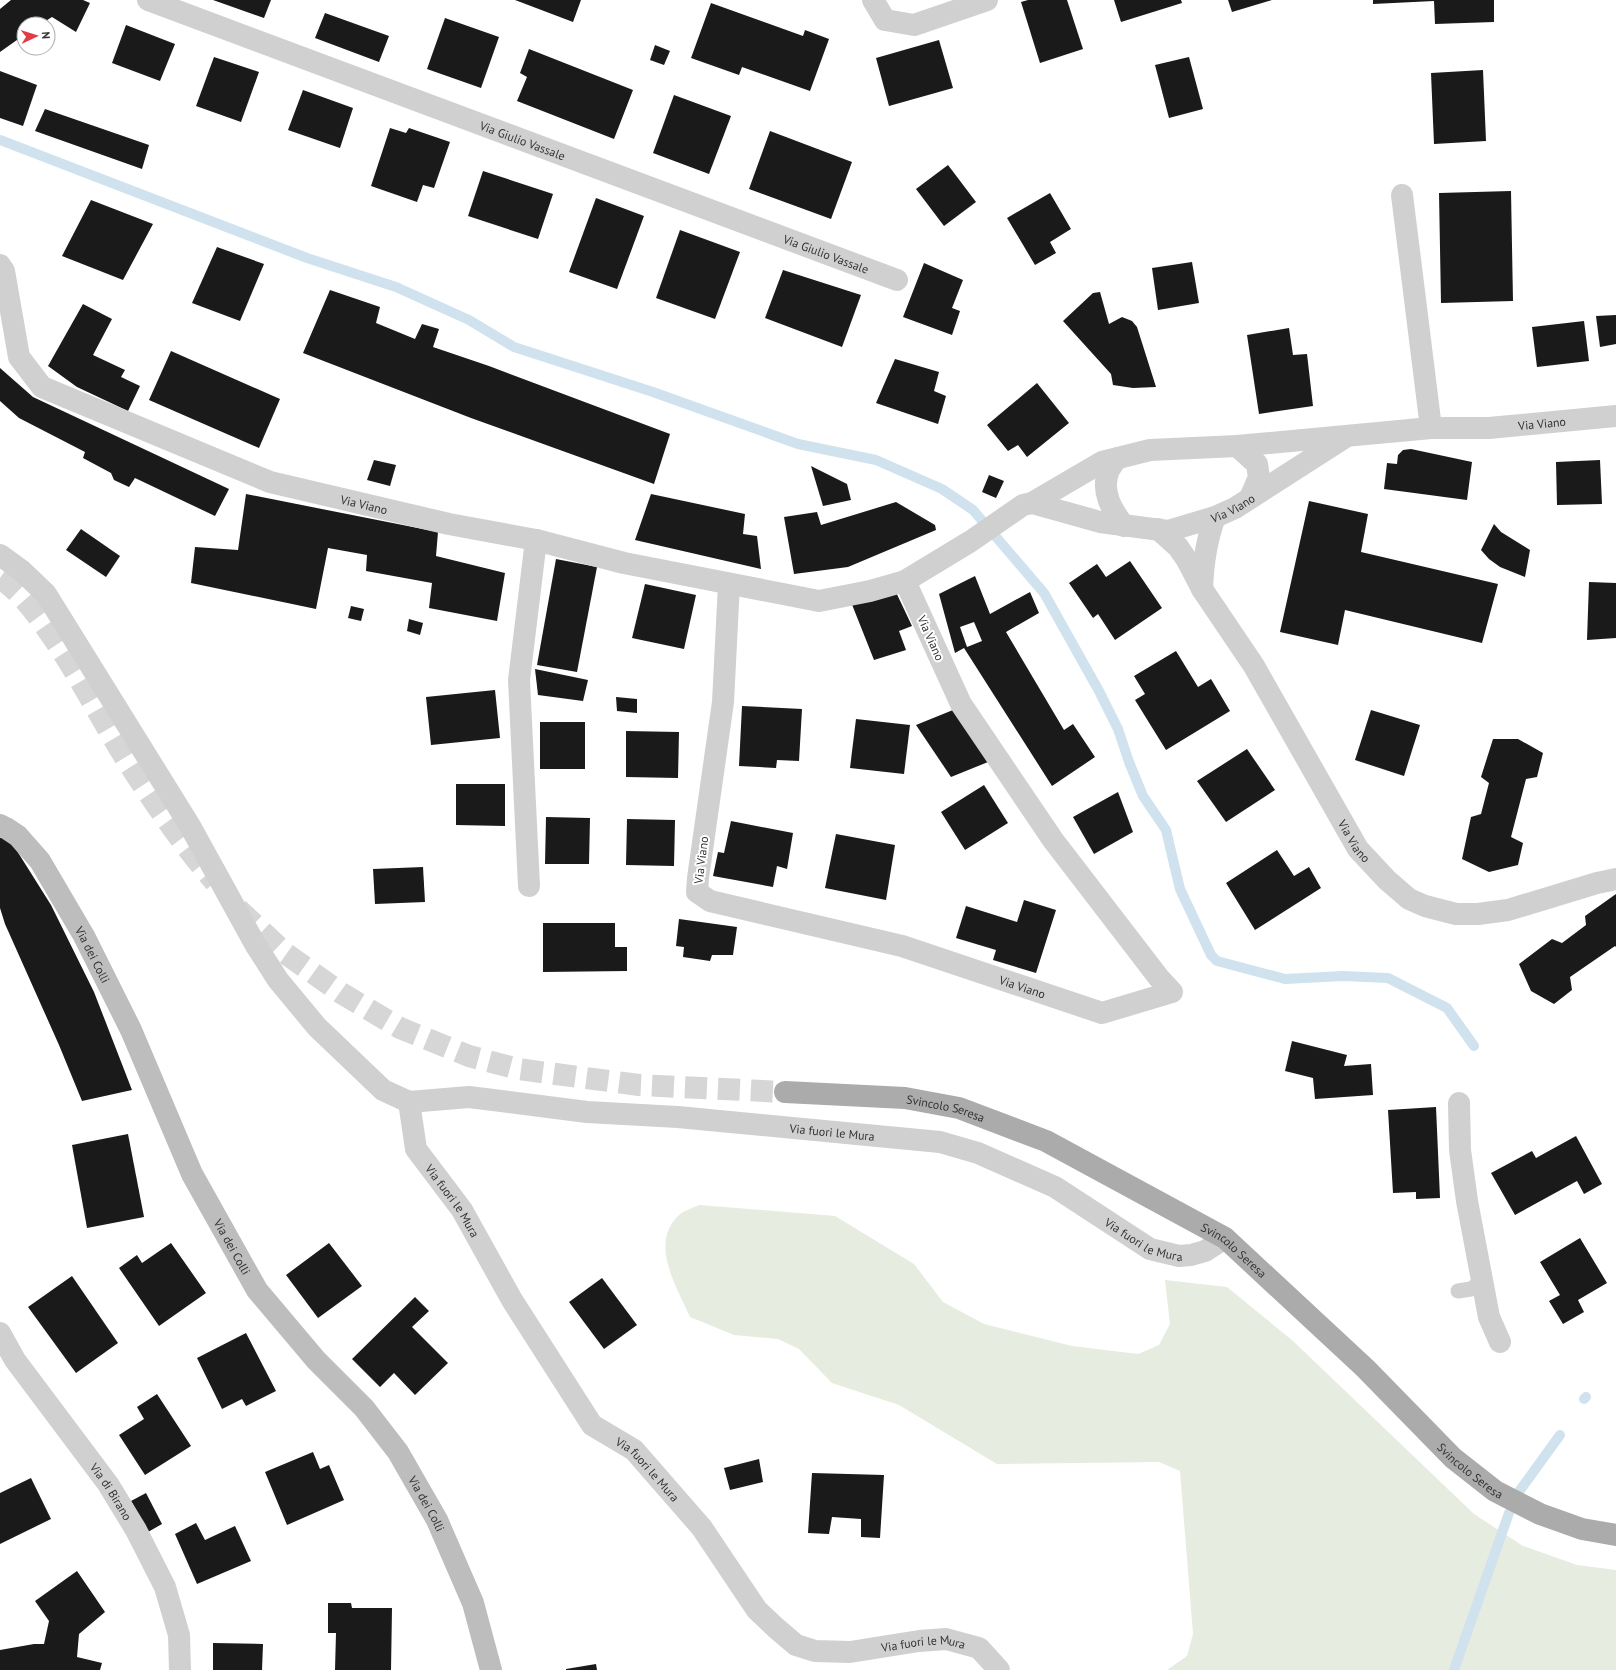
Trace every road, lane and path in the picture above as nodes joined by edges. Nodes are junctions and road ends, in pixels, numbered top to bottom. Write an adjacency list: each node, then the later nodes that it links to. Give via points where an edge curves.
1 (148, 0): 6 (street, Via Giulio Vassale)
2 (873, 0): 3 (street, via 885,20 914,25)
3 (987, 0)
4 (1402, 195): 10 (street)
5 (0, 265): 8 (street, Via Viano, via 4,271 19,357)
6 (897, 280)
7 (0, 344): 8 (street, Via Viano)
8 (23, 363): 19 (street, Via Viano, via 42,387 270,482 449,524)
9 (1616, 416): 10 (street, Via Viano, via 1489,428)
10 (1431, 428): 11 (street, Via Viano)
11 (1349, 436): 12 (street, Via Viano); 14 (street, Via Viano)
12 (1233, 447): 13 (street, Via Viano, via 1150,450); 14 (street, via 1257,464 1259,477)
13 (1118, 458): 15 (street, Via Viano, via 1102,462); 17 (street, via 1109,470 1106,484 1108,501)
14 (1250, 498): 16 (street, Via Viano)
15 (1032, 503): 17 (street, Via Viano); 21 (street, Via Viano, via 1023,505 971,541)
16 (1215, 517): 18 (street, Via Viano, via 1168,531); 23 (street, via 1207,540)
17 (1124, 526): 18 (street, Via Viano)
18 (1158, 529): 23 (street, Via Viano, via 1178,547)
19 (536, 540): 22 (street, Via Viano); 26 (street, via 519,680)
20 (0, 555): 28 (street, via 22,571 46,594 190,826 255,944 278,980 317,1027 372,1080 383,1090)
21 (905, 581): 22 (street, Via Viano, via 819,601); 22 (street, Via Viano, via 961,704 1053,840 1172,992 1102,1013 902,946 710,901 697,892 723,702)
22 (729, 584)
23 (1202, 589): 25 (street, Via Viano, via 1254,666 1358,849 1409,899 1456,914 1478,914 1508,910)
24 (0, 825): 36 (street, Via dei Colli, via 18,836 40,861 84,936 131,1030 192,1174 257,1290 316,1360 364,1408 398,1452 437,1520 473,1603)
25 (1616, 879)
26 (529, 886)
27 (785, 1092): 30 (main road, Svincolo Seresa, via 905,1098 959,1108 1046,1141)
28 (408, 1102): 30 (street, Via fuori le Mura, via 469,1097 587,1112 678,1117 940,1142 978,1152 1055,1187 1150,1250 1179,1256 1191,1255 1205,1251); 38 (street, Via fuori le Mura, via 416,1149 462,1210 512,1300 592,1425 634,1450 702,1528 757,1610 796,1645 815,1650 850,1652 946,1638 979,1648)
29 (1459, 1103): 31 (street, via 1460,1150)
30 (1225, 1238): 35 (main road, Svincolo Seresa, via 1365,1368 1453,1458 1489,1486 1540,1514 1582,1529)
31 (1482, 1281): 32 (lane, via 1471,1289); 34 (street, via 1489,1317)
32 (1458, 1292)
33 (0, 1333): 37 (street, Via di Birano, via 16,1360 108,1484 136,1530 165,1587 179,1635)
34 (1500, 1342)
35 (1616, 1534)
36 (486, 1665)
37 (180, 1670)
38 (998, 1670)

